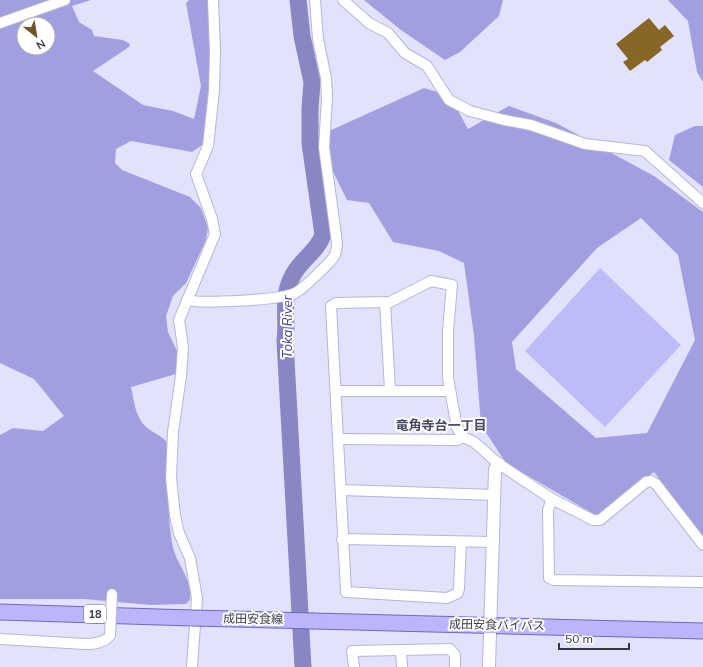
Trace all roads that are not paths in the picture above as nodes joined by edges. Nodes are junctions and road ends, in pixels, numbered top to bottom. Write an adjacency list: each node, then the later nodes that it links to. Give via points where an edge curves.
1 (64, 0): 5 (street)
2 (213, 0): 7 (street, via 214,91 208,146 196,174 215,234)
3 (316, 0): 7 (street, via 318,39 326,78 324,147 338,243 335,254 308,283 286,297)
4 (343, 0): 6 (street, via 369,23 388,33 405,53 427,66 449,100 470,111 531,125 585,144 644,151)
5 (0, 23)
6 (703, 202)
7 (187, 300): 30 (street, via 179,320 183,348 182,369 173,432 171,478 175,515 179,533 190,558 197,598)
8 (385, 302): 9 (street); 10 (street, via 336,303 331,306); 11 (street, via 390,302 431,281 452,285 448,331)
9 (390, 390): 10 (street); 11 (street)
10 (336, 391): 13 (street)
11 (450, 391): 12 (street, via 457,428)
12 (463, 437): 13 (street, via 457,440); 14 (street, via 474,442)
13 (339, 439): 15 (street)
14 (499, 464): 16 (street, via 495,469); 17 (street)
15 (342, 490): 16 (street); 18 (street)
16 (495, 495): 20 (street)
17 (552, 499): 21 (street, via 587,518 600,520 646,482 651,481); 22 (street, via 548,510 549,578)
18 (342, 539): 19 (street); 19 (street, via 346,592 447,598 458,593)
19 (461, 542): 20 (street)
20 (494, 542): 26 (street)
21 (703, 545)
22 (703, 582)
23 (112, 594): 28 (street, bridge, via 110,635 102,642 85,644)
24 (0, 612): 25 (main road, 成田安食線 / 18, bridge)
25 (314, 621): 26 (main road, 成田安食バイパス / 18)
26 (490, 625): 27 (main road, 成田安食バイパス / 18); 34 (street)
27 (703, 631)
28 (0, 639)
29 (401, 650): 31 (street, via 352,651); 32 (street); 33 (street, via 450,649 455,655)
30 (192, 667)
31 (354, 667)
32 (402, 667)
33 (455, 667)
34 (489, 667)

